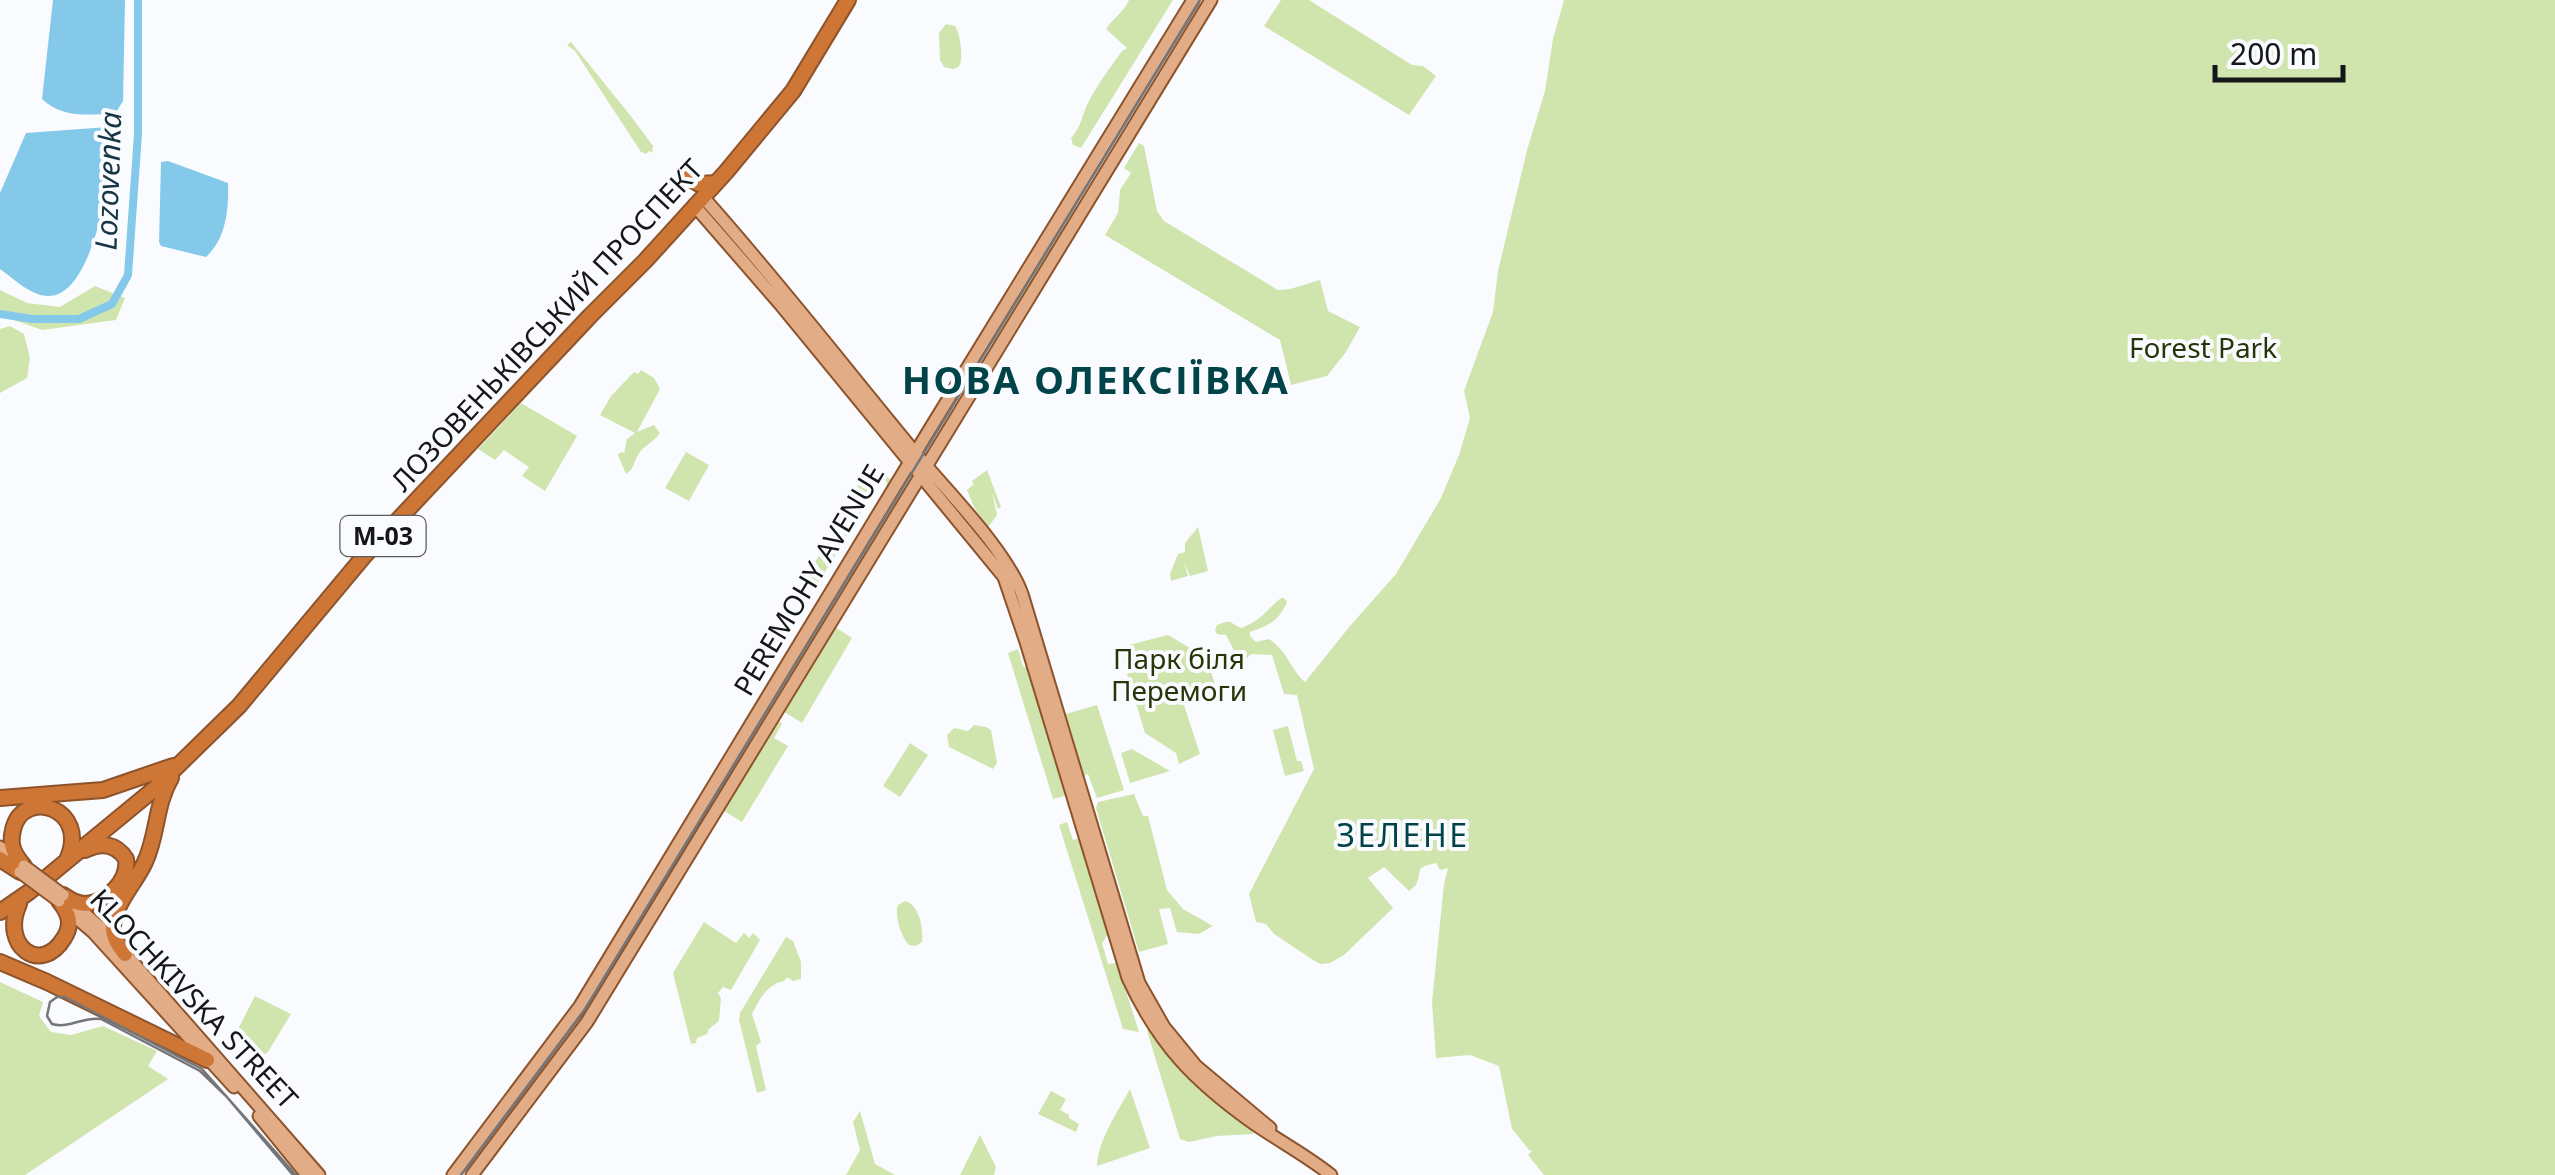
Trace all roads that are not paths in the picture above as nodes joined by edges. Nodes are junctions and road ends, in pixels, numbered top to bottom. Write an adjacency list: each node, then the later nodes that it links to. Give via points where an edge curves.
1 (848, 0): 7 (highway, ЛОЗОВЕНЬКІВСЬКИЙ ПРОСПЕКТ / М-03, via 793,90)
2 (1194, 0): 4 (main road, PEREMOHY AVENUE)
3 (1211, 0): 5 (main road, PEREMOHY AVENUE)
4 (1130, 103): 5 (main road); 9 (main road, PEREMOHY AVENUE)
5 (1144, 112): 12 (main road, PEREMOHY AVENUE)
6 (684, 175): 7 (highway, via 698,184)
7 (716, 183): 8 (highway, ЛОЗОВЕНЬКІВСЬКИЙ ПРОСПЕКТ / М-03)
8 (699, 201): 10 (main road); 11 (main road); 15 (highway, ЛОЗОВЕНЬКІВСЬКИЙ ПРОСПЕКТ / М-03, via 374,546)
9 (951, 398): 10 (main road, via 920,437 909,438); 11 (main road, PEREMOHY AVENUE)
10 (893, 424): 11 (main road)
11 (912, 457): 12 (main road); 30 (main road, PEREMOHY AVENUE, via 580,1006)
12 (924, 471): 13 (main road); 14 (main road, PEREMOHY AVENUE); 27 (main road, via 982,532 1020,589 1139,983 1196,1066)
13 (937, 494): 14 (main road, via 918,492); 27 (main road, via 1009,588 1141,1007 1189,1072)
14 (883, 538): 31 (main road, PEREMOHY AVENUE, via 588,1022)
15 (183, 762): 16 (highway, via 103,790); 19 (highway, ЛОЗОВЕНЬКІВСЬКИЙ ПРОСПЕКТ / М-03); 24 (highway, via 163,792 145,862 114,920)
16 (0, 798)
17 (0, 847): 20 (main road, KLOCHKIVSKA STREET)
18 (0, 859): 20 (highway)
19 (67, 861): 20 (highway, via 74,842 69,822 57,810 40,807 25,811 14,826 12,848); 21 (highway, ЛОЗОВЕНЬКІВСЬКИЙ ПРОСПЕКТ / М-03); 22 (highway, via 108,845 123,854 127,868 96,902)
20 (22, 869): 22 (main road, KLOCHKIVSKA STREET, bridge)
21 (30, 892): 22 (highway, via 10,914 6,930 12,945 32,955 52,952 67,934); 23 (highway, ЛОЗОВЕНЬКІВСЬКИЙ ПРОСПЕКТ / М-03)
22 (61, 898): 24 (main road, KLOCHKIVSKA STREET); 26 (main road, KLOCHKIVSKA STREET)
23 (0, 911)
24 (125, 954): 29 (main road, KLOCHKIVSKA STREET)
25 (0, 962): 26 (highway)
26 (207, 1060): 28 (main road, KLOCHKIVSKA STREET)
27 (1283, 1142): 32 (main road)
28 (306, 1175)
29 (319, 1175)
30 (453, 1175)
31 (472, 1175)
32 (1330, 1175)

